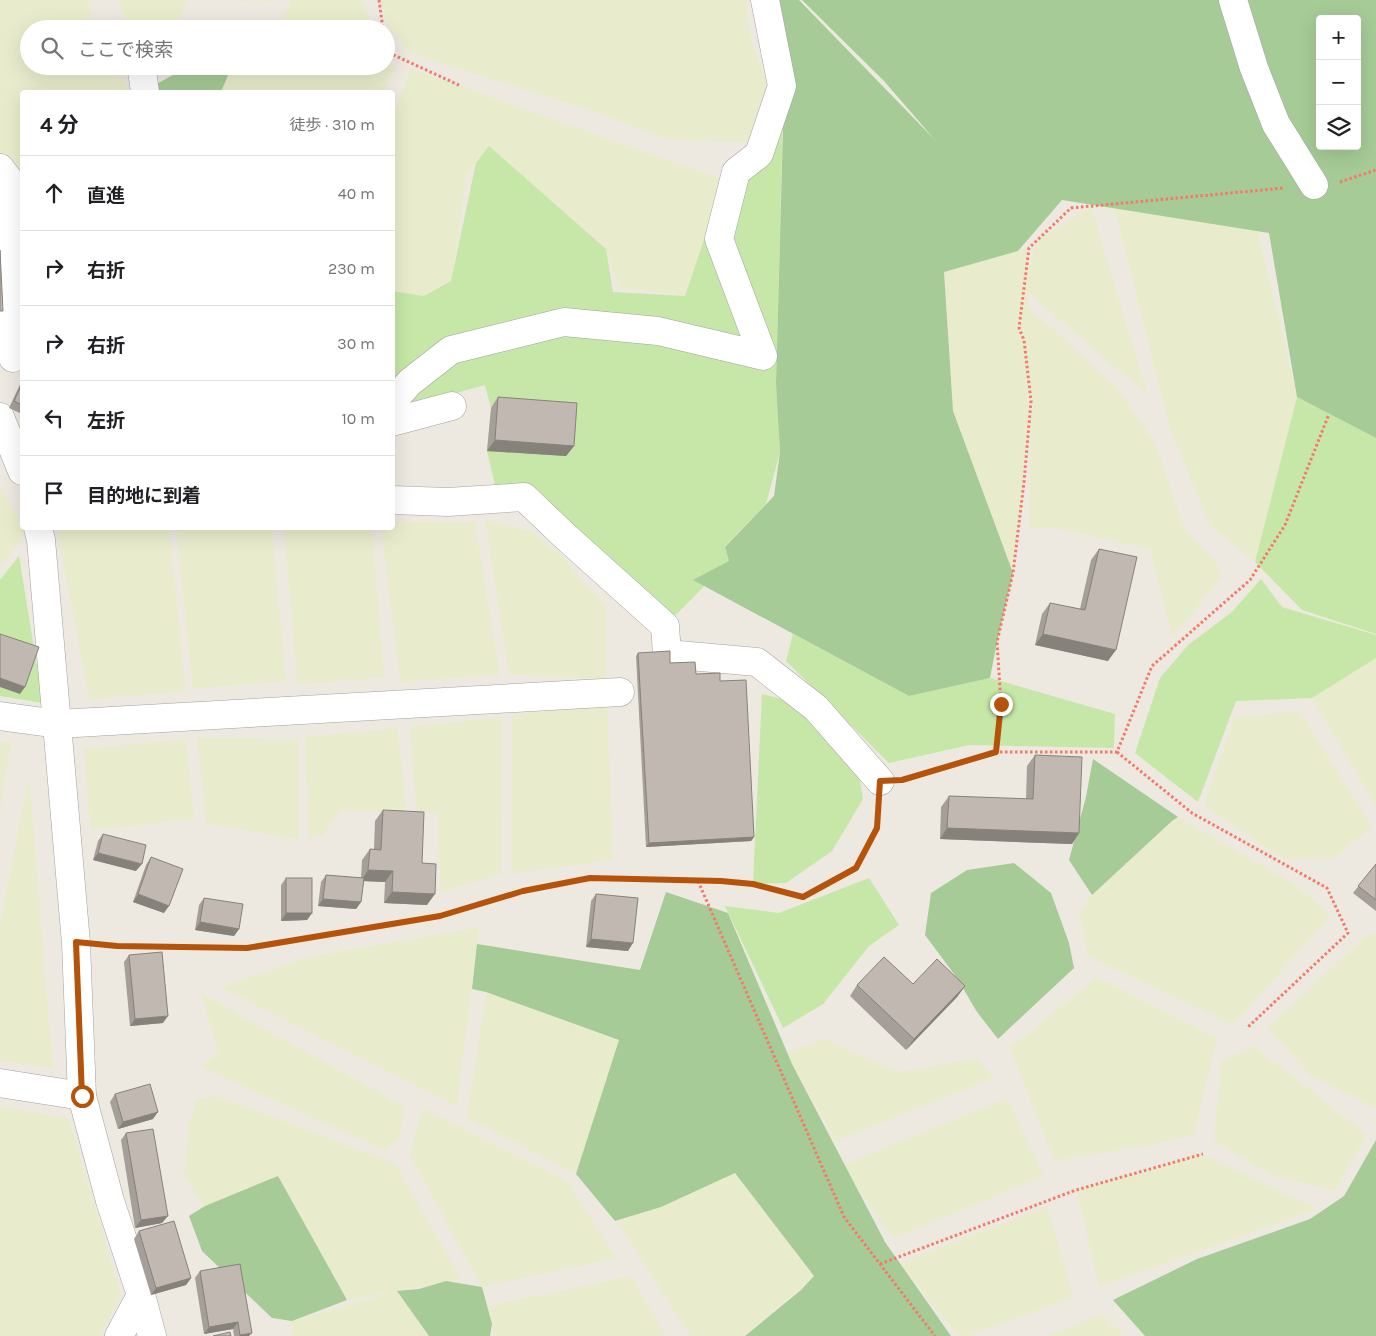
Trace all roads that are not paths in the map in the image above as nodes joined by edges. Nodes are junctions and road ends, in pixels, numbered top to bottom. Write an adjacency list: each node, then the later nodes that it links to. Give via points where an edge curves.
1 (765, 0): 6 (street, via 782,86 759,154 736,172 719,239 763,356 658,331 564,322 451,350 410,382)
2 (1233, 0): 4 (street, via 1276,124)
3 (9, 175): 5 (street)
4 (1314, 185)
5 (12, 358)
6 (395, 399)
7 (452, 406): 9 (street)
8 (0, 417): 10 (street)
9 (395, 421)
10 (20, 466)
11 (395, 500): 16 (street, via 448,502 524,497 666,626 667,654 756,662 816,708)
12 (38, 530): 15 (street)
13 (620, 692): 15 (street)
14 (0, 716): 15 (street)
15 (58, 724): 18 (street, via 76,942)
16 (880, 781)
17 (0, 1083): 18 (street)
18 (82, 1096): 19 (street, via 110,1201)
19 (141, 1295): 20 (street); 21 (street)
20 (119, 1336)
21 (152, 1336)

